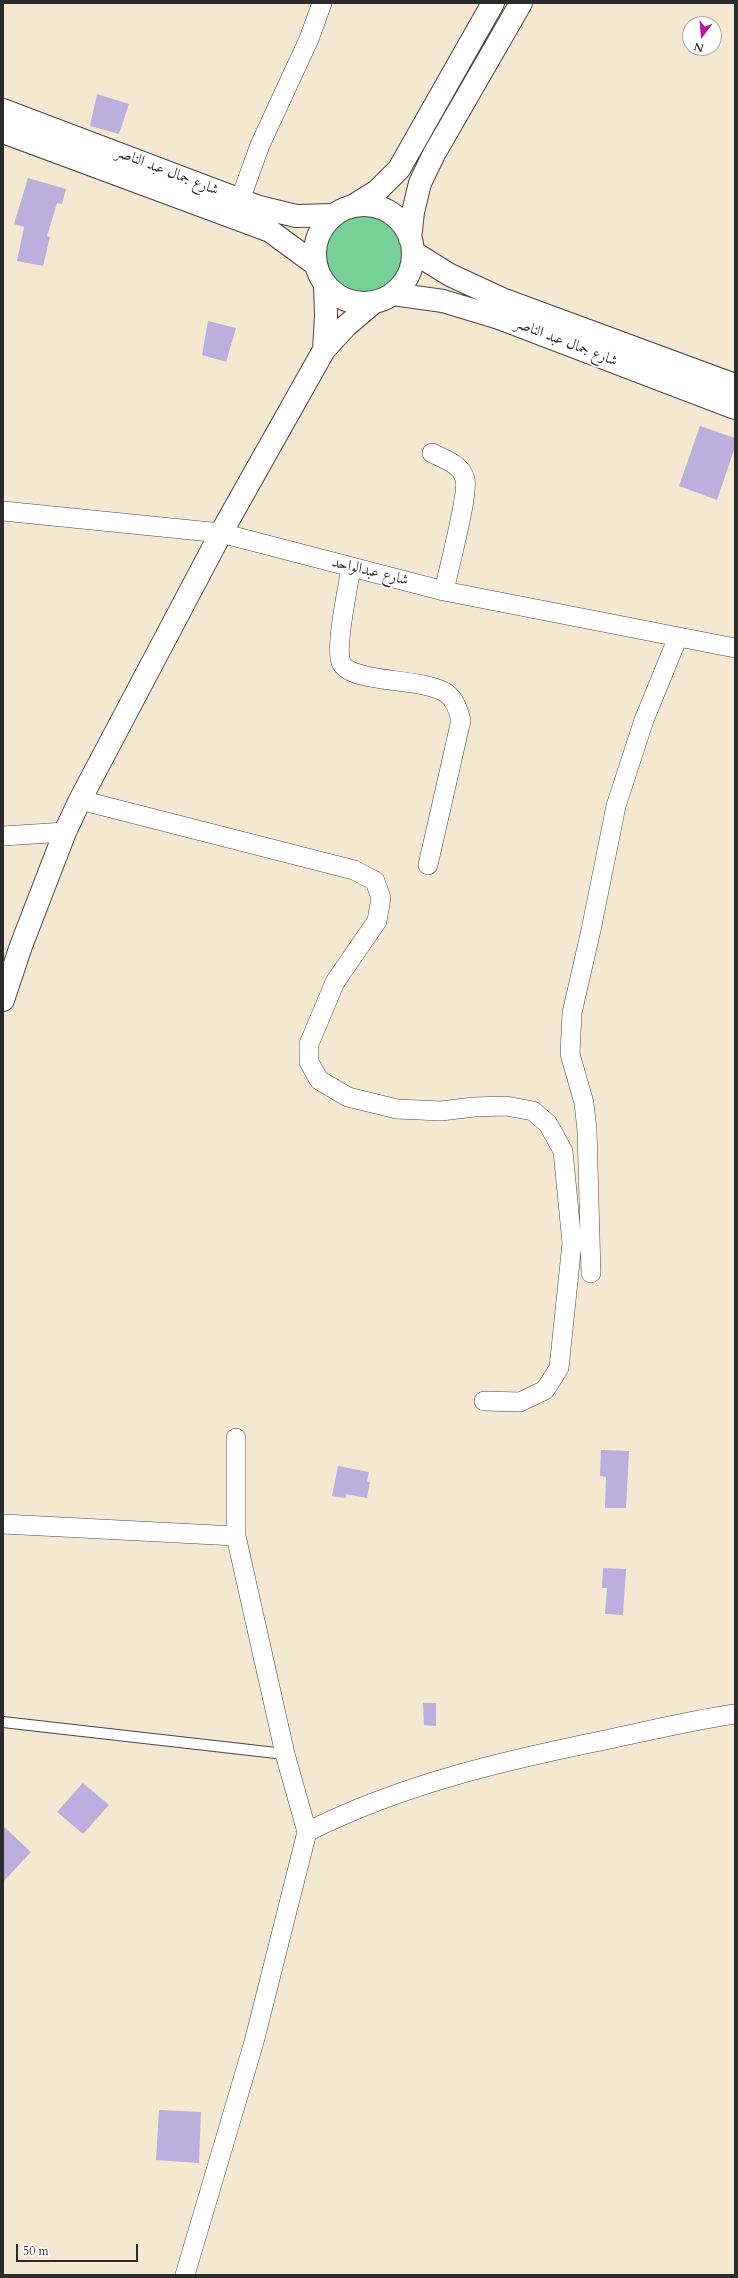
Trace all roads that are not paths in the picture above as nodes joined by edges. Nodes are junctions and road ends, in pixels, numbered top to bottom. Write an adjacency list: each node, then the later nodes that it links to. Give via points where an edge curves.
1 (322, 3): 6 (street, via 309,38 260,145)
2 (493, 3): 7 (main road, via 399,169 377,191)
3 (520, 3): 8 (main road, via 424,176 413,212)
4 (3, 110): 6 (main road, شارع جمال عبد الناصر)
5 (3, 132): 9 (main road, شارع جمال عبد الناصر, via 270,231)
6 (240, 200): 7 (main road, شارع جمال عبد الناصر, via 296,216)
7 (344, 211): 8 (main road, via 371,206 388,212 402,223); 9 (main road, via 320,234 315,246)
8 (412, 246): 11 (main road, via 411,268 404,283); 14 (main road, شارع جمال عبد الناصر, via 450,275 502,299)
9 (315, 264): 10 (main road)
10 (325, 285): 12 (main road, via 355,303); 13 (main road)
11 (393, 294): 12 (main road); 15 (main road, شارع جمال عبد الناصر, via 443,301 499,318)
12 (373, 303): 13 (main road, via 346,326)
13 (324, 350): 18 (main road)
14 (735, 385)
15 (735, 408)
16 (432, 453): 20 (street, via 455,464 465,478 464,496)
17 (3, 511): 18 (street, شارع عبدالواحد)
18 (221, 533): 19 (street, شارع عبدالواحد); 23 (main road)
19 (351, 568): 20 (street, شارع عبدالواحد); 26 (street, via 340,646 340,662 345,669 363,677 430,686 447,694 457,706 461,720)
20 (444, 591): 21 (street, شارع عبدالواحد)
21 (678, 637): 22 (street, شارع عبدالواحد); 28 (street, via 644,720 616,806 572,1012 570,1054 584,1103 587,1130)
22 (735, 648)
23 (80, 800): 24 (main road); 29 (street, via 354,870 375,881 381,898 376,921 335,982 309,1044 309,1062 319,1080 348,1097 397,1109 441,1111 474,1106 506,1106 533,1111 548,1124 563,1151 572,1243 559,1368 545,1390 520,1402)
24 (65, 832): 25 (street); 27 (main road)
25 (3, 836)
26 (428, 865)
27 (3, 1000)
28 (591, 1273)
29 (484, 1401)
30 (236, 1438): 32 (street)
31 (3, 1524): 32 (street)
32 (236, 1536): 35 (street)
33 (735, 1714): 36 (street, via 646,1730 488,1766 406,1790 350,1811)
34 (3, 1722): 35 (lane)
35 (285, 1754): 36 (street)
36 (307, 1832): 37 (street, via 254,2042)
37 (185, 2275)

